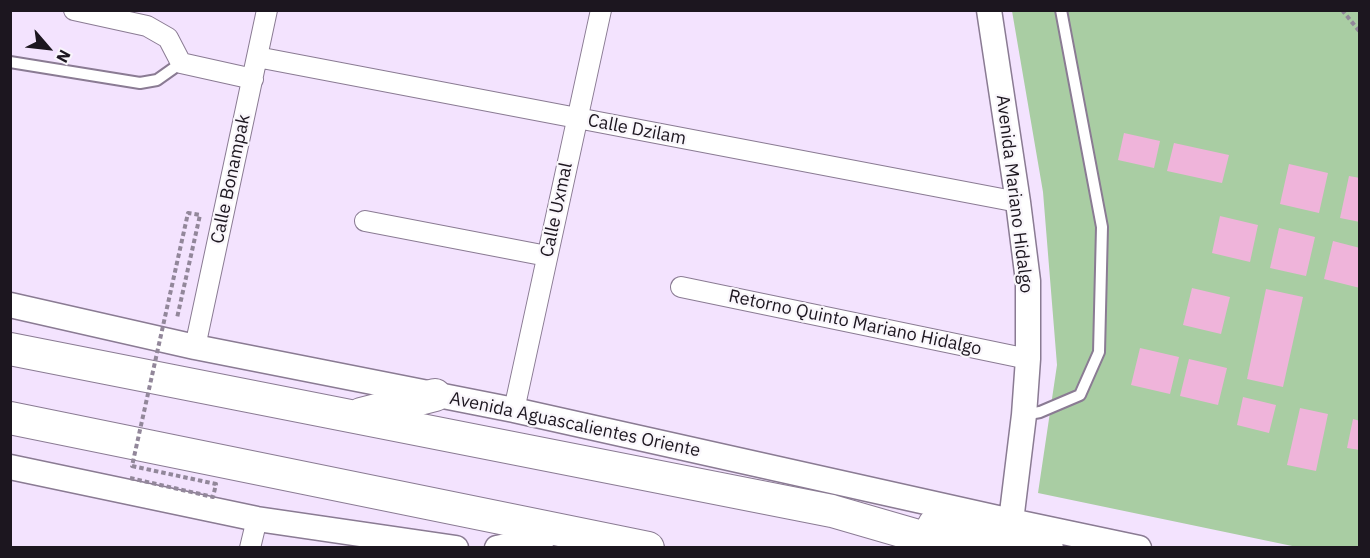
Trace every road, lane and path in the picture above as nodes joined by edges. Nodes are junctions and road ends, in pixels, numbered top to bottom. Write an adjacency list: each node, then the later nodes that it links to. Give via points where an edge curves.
1 (74, 10): 10 (street, via 147,26 168,38)
2 (267, 10): 8 (street, Calle Bonampak)
3 (601, 10): 12 (street, Calle Uxmal)
4 (989, 10): 13 (street, Avenida Mariano Hidalgo)
5 (1061, 10): 24 (lane, via 1101,227 1099,352 1080,395)
6 (1342, 10): 7 (path)
7 (1359, 32)
8 (257, 57): 11 (street, Calle Bonampak); 12 (street, Calle Dzilam)
9 (10, 62): 10 (lane, via 140,83 157,80)
10 (181, 63): 11 (street)
11 (253, 79): 19 (street, Calle Bonampak)
12 (577, 118): 13 (street, Calle Dzilam); 15 (street, Calle Uxmal)
13 (1018, 202): 21 (street, Avenida Mariano Hidalgo, via 1028,281)
14 (365, 221): 15 (street)
15 (547, 256): 23 (street, Calle Uxmal)
16 (681, 287): 21 (street, Retorno Quinto Mariano Hidalgo)
17 (10, 305): 19 (street, Avenida Aguascalientes Oriente)
18 (177, 318): 28 (path, bridge, via 200,215 188,213 132,466 216,484 213,497)
19 (195, 347): 22 (street, Avenida Aguascalientes Oriente)
20 (10, 349): 25 (main road, Avenida Aguascalientes Oriente)
21 (1028, 358): 24 (street, Avenida Mariano Hidalgo)
22 (435, 394): 23 (street, Avenida Aguascalientes Oriente); 25 (main road)
23 (514, 410): 31 (street, Avenida Aguascalientes Oriente)
24 (1024, 415): 31 (street, Avenida Mariano Hidalgo)
25 (352, 416): 29 (main road, Avenida Aguascalientes Oriente)
26 (10, 418): 32 (main road)
27 (10, 467): 30 (street)
28 (130, 478)
29 (832, 511): 37 (main road, Avenida Aguascalientes Oriente); 38 (main road, via 930,524)
30 (257, 519): 33 (street); 34 (street)
31 (1011, 521): 39 (street, Avenida Aguascalientes Oriente)
32 (558, 535): 35 (street); 36 (main road)
33 (250, 548)
34 (456, 548)
35 (496, 548)
36 (648, 548)
37 (960, 548)
38 (1047, 548)
39 (1139, 548)

